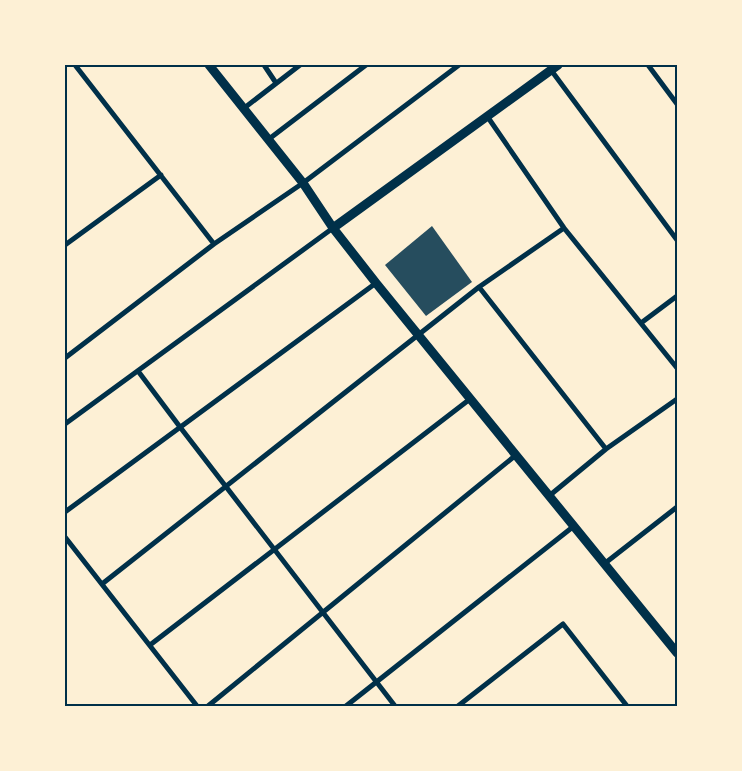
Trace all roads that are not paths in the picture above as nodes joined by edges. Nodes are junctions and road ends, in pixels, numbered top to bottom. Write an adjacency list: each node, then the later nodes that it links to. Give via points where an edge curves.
1 (75, 65): 14 (street)
2 (209, 65): 11 (street)
3 (264, 65): 9 (street)
4 (300, 65): 9 (street)
5 (366, 65): 13 (street)
6 (459, 65): 15 (street)
7 (648, 65): 10 (street)
8 (555, 68): 12 (street); 18 (street)
9 (276, 83): 11 (street)
10 (677, 104)
11 (243, 109): 13 (street)
12 (487, 115): 16 (street); 17 (street)
13 (269, 139): 15 (street)
14 (161, 175): 19 (street); 20 (street)
15 (303, 183): 16 (street); 20 (street)
16 (333, 228): 21 (street); 28 (street)
17 (564, 228): 22 (street); 24 (street)
18 (677, 240)
19 (65, 244)
20 (214, 244): 26 (street)
21 (376, 283): 25 (street); 32 (street)
22 (479, 287): 25 (street); 33 (street)
23 (677, 296): 24 (street)
24 (640, 323): 27 (street)
25 (418, 335): 29 (street); 35 (street)
26 (65, 358)
27 (677, 368)
28 (138, 371): 31 (street); 32 (street)
29 (470, 399): 34 (street); 41 (street)
30 (677, 399): 33 (street)
31 (65, 424)
32 (180, 427): 35 (street); 38 (street)
33 (606, 449): 36 (street)
34 (516, 455): 36 (street); 44 (street)
35 (226, 487): 41 (street); 43 (street)
36 (549, 496): 39 (street)
37 (677, 507): 42 (street)
38 (65, 512)
39 (574, 526): 42 (street); 47 (street)
40 (65, 537): 43 (street)
41 (274, 550): 44 (street); 45 (street)
42 (604, 564): 46 (street)
43 (102, 584): 45 (street)
44 (322, 613): 47 (street); 49 (street)
45 (150, 645): 48 (street)
46 (677, 653)
47 (376, 682): 50 (street); 51 (street)
48 (197, 706)
49 (208, 706)
50 (346, 706)
51 (395, 706)
52 (458, 706): 53 (street, via 563,624)
53 (627, 706)

